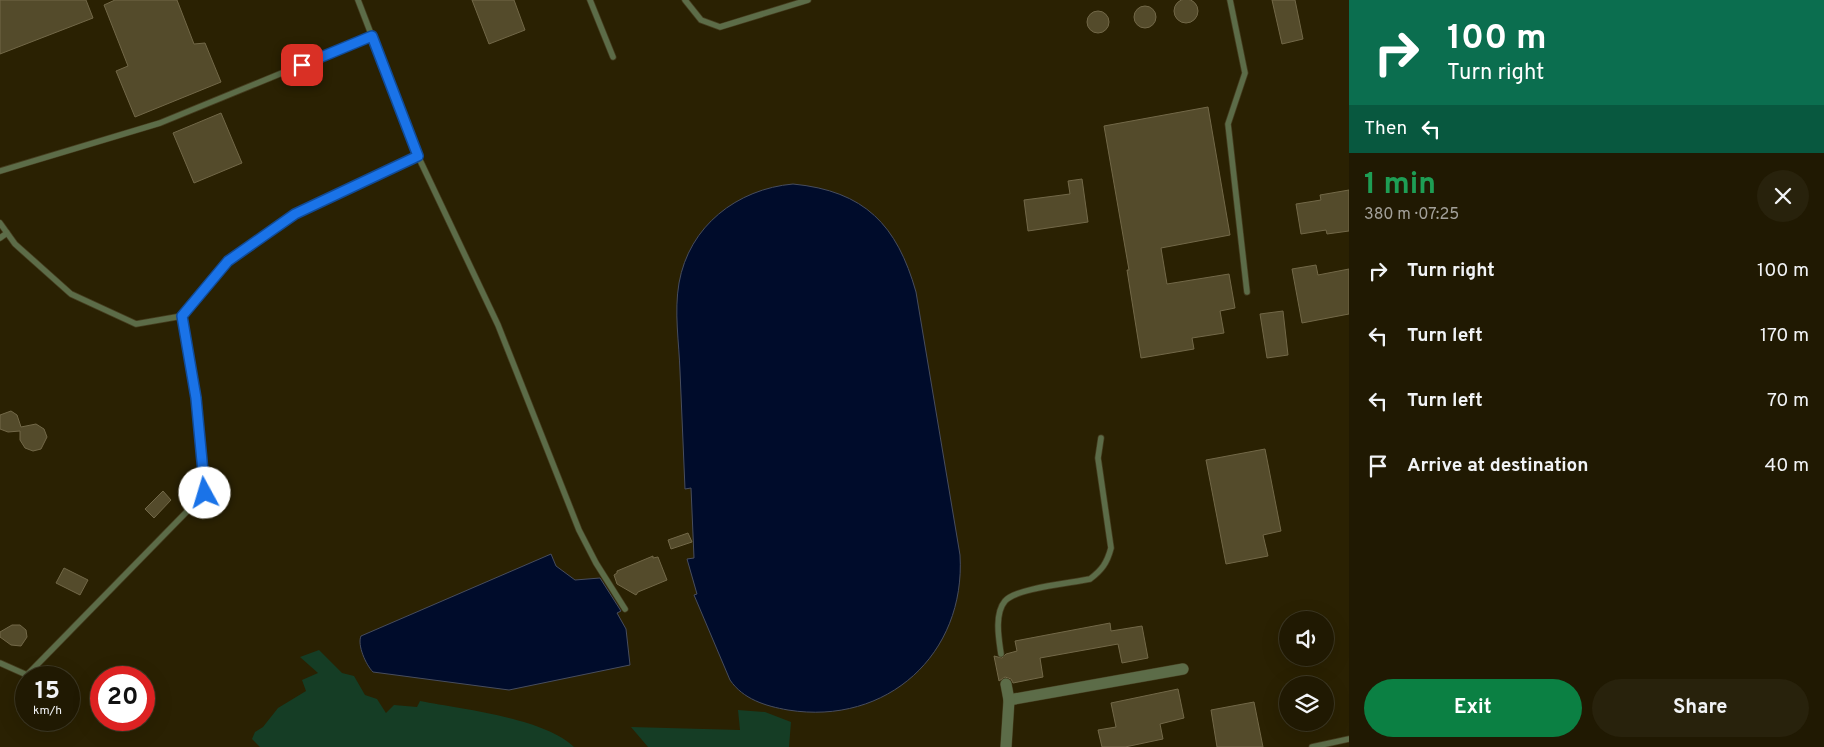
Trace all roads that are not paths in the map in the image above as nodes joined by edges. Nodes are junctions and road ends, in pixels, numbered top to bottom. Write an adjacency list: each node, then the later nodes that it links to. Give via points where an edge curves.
1 (358, 0): 6 (lane)
2 (590, 0): 7 (lane)
3 (686, 0): 4 (lane, via 700,20 720,28)
4 (808, 0)
5 (1230, 0): 13 (lane, via 1245,73 1228,124)
6 (372, 36): 8 (lane); 9 (lane, via 160,123)
7 (613, 57)
8 (418, 156): 14 (lane, via 295,214 228,261); 16 (lane, via 498,325 579,530)
9 (0, 171)
10 (0, 223): 11 (lane)
11 (7, 233): 12 (lane); 14 (lane, via 71,294 136,324)
12 (0, 238)
13 (1247, 292)
14 (182, 316): 18 (lane, via 196,398 205,493 27,675)
15 (1101, 438): 17 (lane, via 1098,458 1111,548 1108,562 1090,579 1018,593 1005,601 999,614)
16 (626, 609)
17 (1002, 654)
18 (0, 663)
19 (1183, 669): 21 (street)
20 (1006, 684): 21 (street)
21 (1009, 700): 23 (street)
22 (1349, 739): 24 (lane)
23 (1006, 747)
24 (1312, 747)

